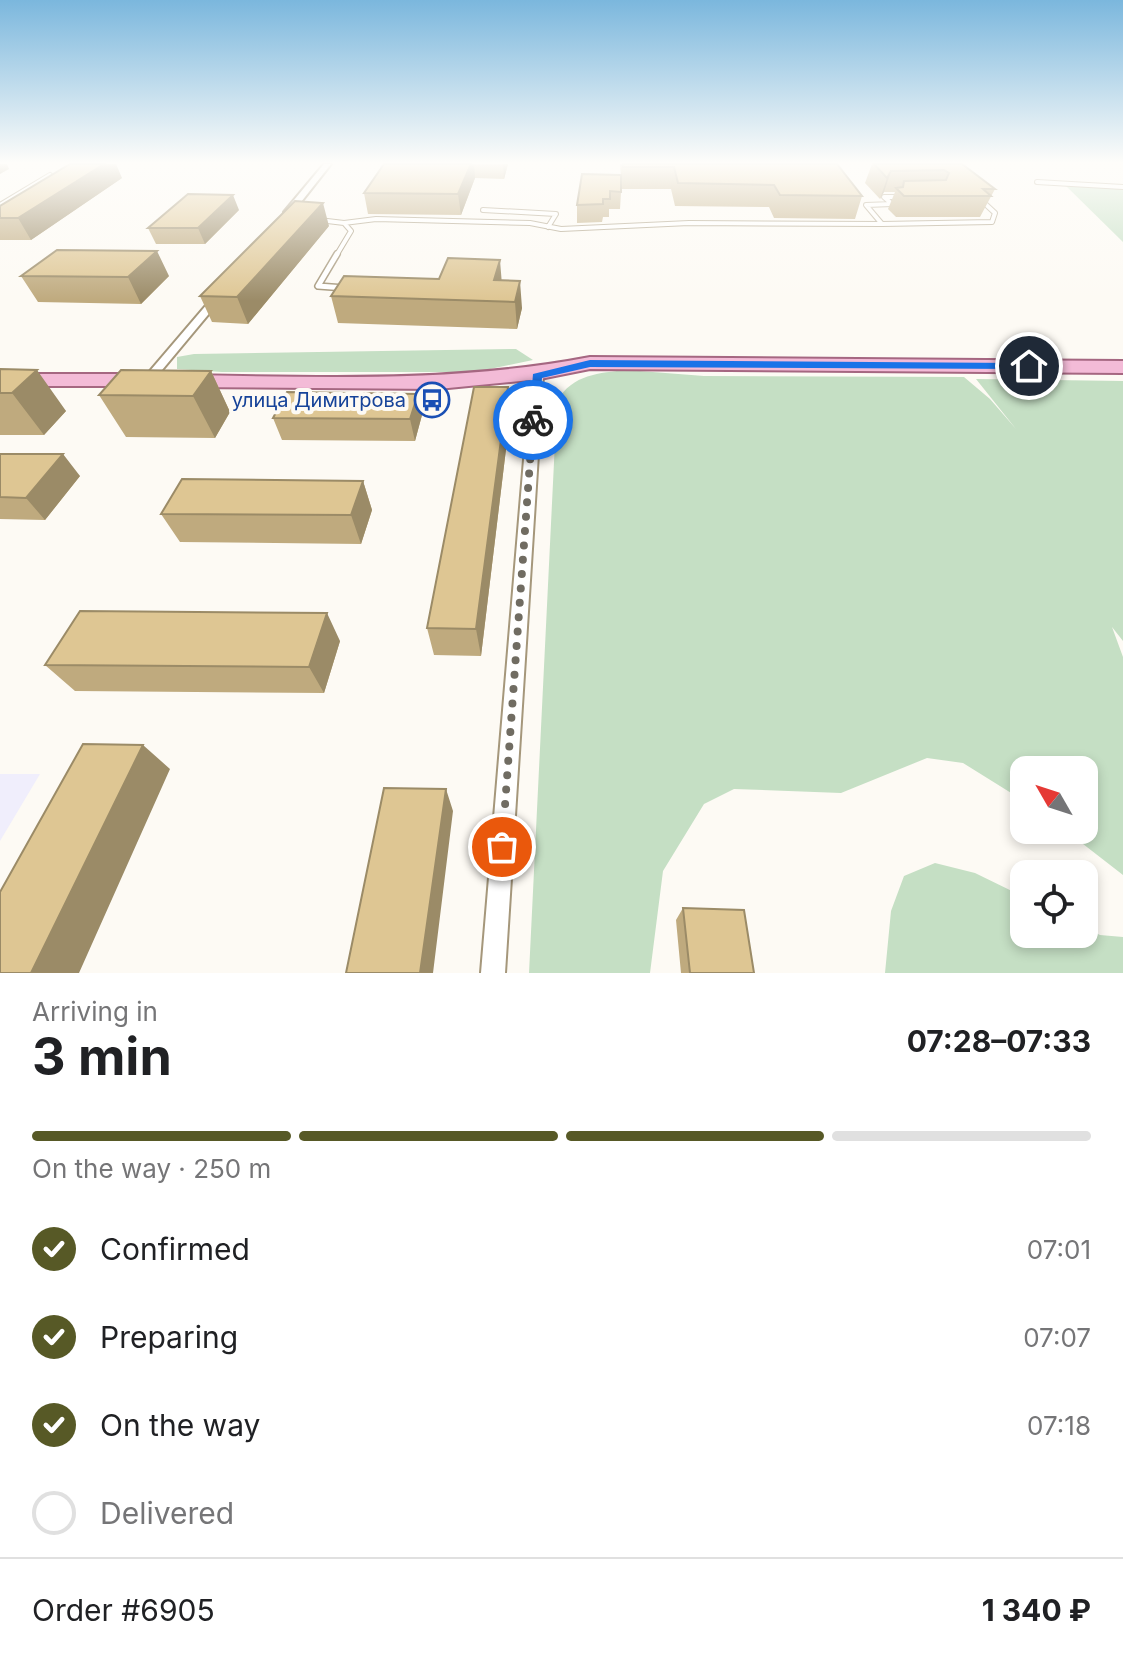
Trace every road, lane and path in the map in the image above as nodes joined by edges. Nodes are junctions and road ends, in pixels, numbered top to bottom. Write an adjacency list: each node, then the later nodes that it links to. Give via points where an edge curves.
1 (291, 209): 5 (street)
2 (870, 209): 9 (lane)
3 (991, 209): 9 (lane, via 992,222)
4 (483, 210): 10 (lane, via 556,214)
5 (285, 217): 6 (lane); 11 (street)
6 (299, 218)
7 (314, 220): 8 (lane)
8 (344, 223): 10 (lane, via 376,219); 13 (lane, via 351,231 318,286)
9 (882, 224): 10 (lane)
10 (548, 227)
11 (275, 228)
12 (226, 287): 17 (street)
13 (346, 288)
14 (1123, 367): 15 (main road, via 590,363)
15 (537, 376): 17 (main road, via 389,383); 18 (street)
16 (0, 380): 17 (main road)
17 (148, 380)
18 (493, 973)

